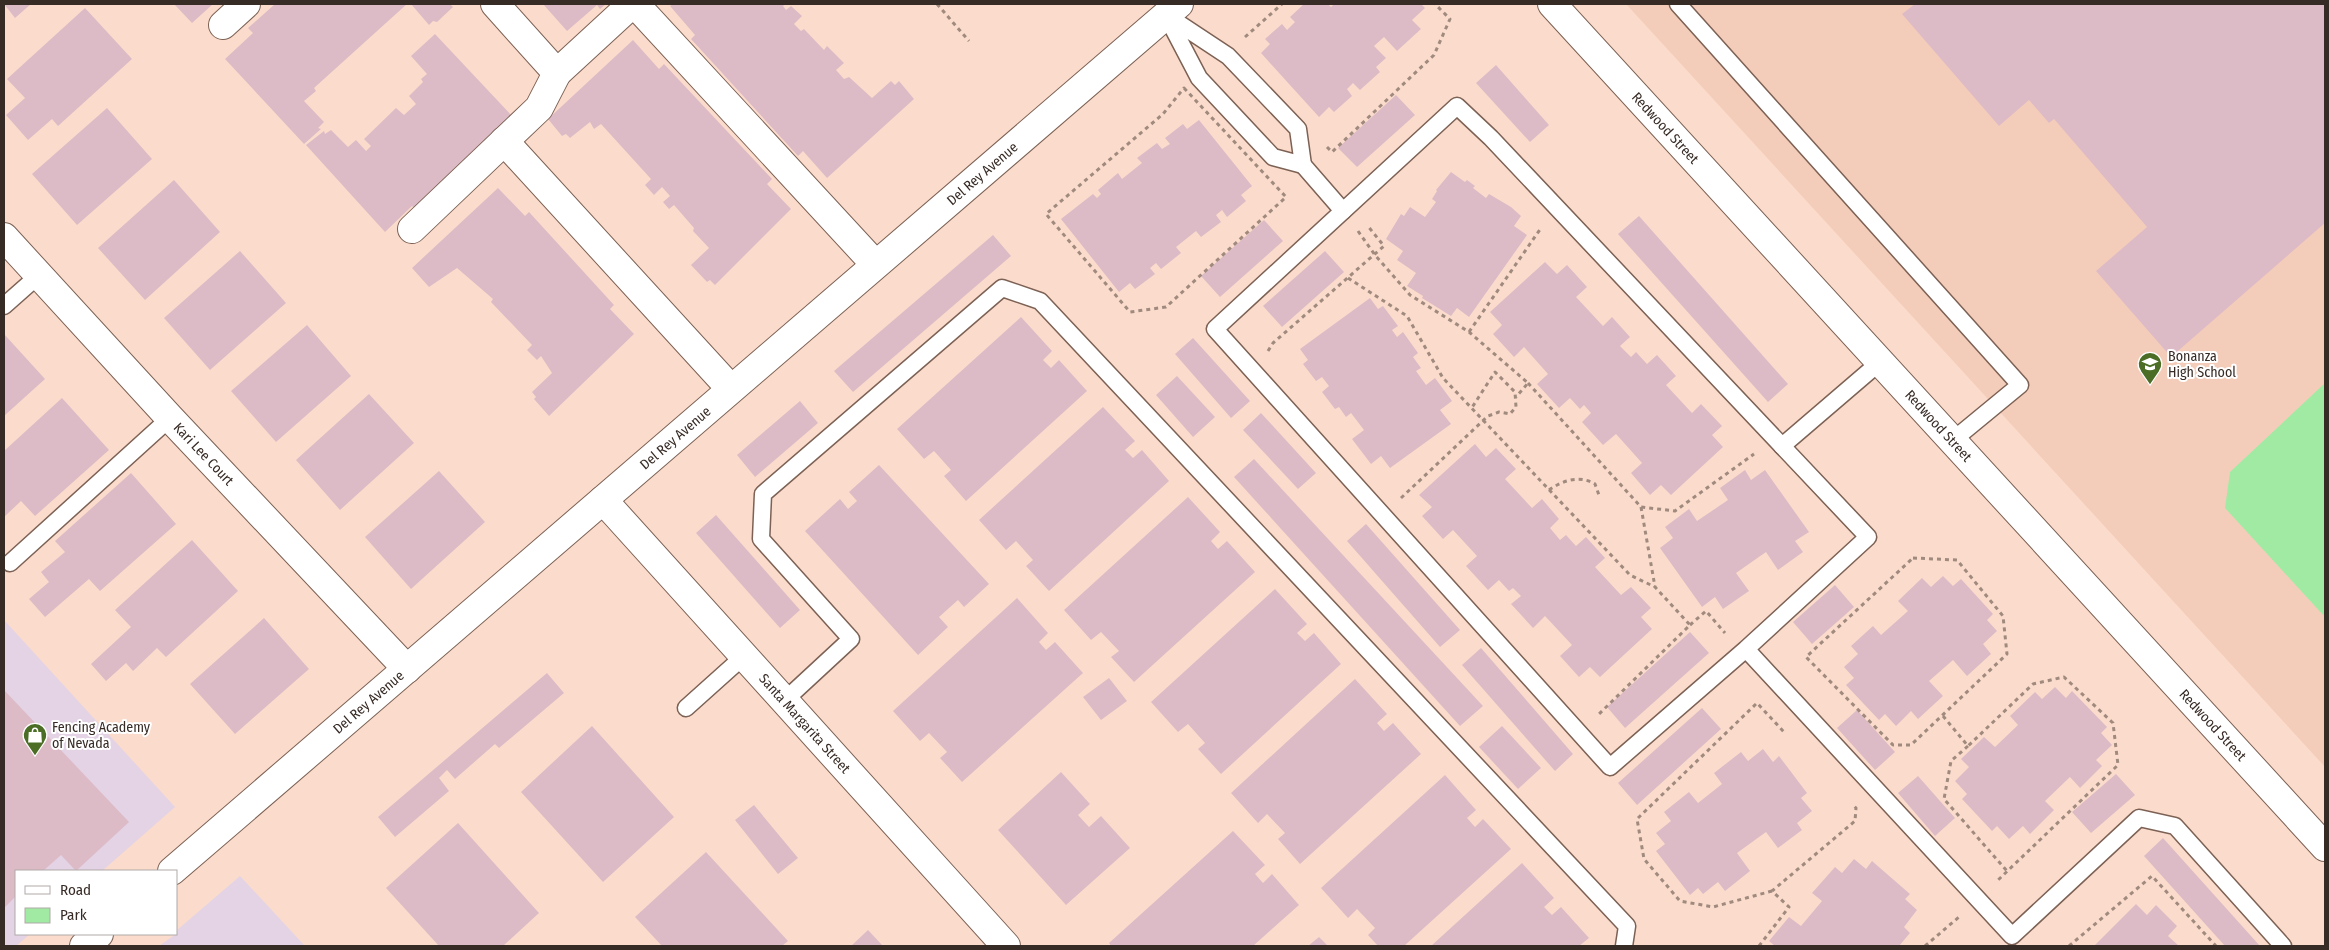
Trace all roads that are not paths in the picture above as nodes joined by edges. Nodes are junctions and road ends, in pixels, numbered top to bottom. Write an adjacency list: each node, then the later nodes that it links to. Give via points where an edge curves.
1 (246, 4): 7 (street)
2 (495, 4): 8 (street)
3 (634, 4): 8 (street); 14 (street)
4 (1552, 4): 17 (street, Redwood Street)
5 (1678, 4): 20 (lane, via 2020,385)
6 (1173, 9): 10 (lane, via 1226,54 1298,129); 10 (lane, via 1199,78 1273,157); 14 (street, Del Rey Avenue)
7 (223, 25)
8 (557, 74): 9 (street, via 539,108)
9 (504, 142): 12 (street); 18 (street)
10 (1303, 165): 11 (lane)
11 (1343, 211): 21 (lane, via 1457,106 1560,210); 24 (lane, via 1215,328 1610,767)
12 (412, 228)
13 (4, 237): 15 (street, Kari Lee Court)
14 (875, 264): 18 (street, Del Rey Avenue)
15 (39, 275): 16 (lane); 19 (street, Kari Lee Court)
16 (4, 306)
17 (1880, 362): 20 (street, Redwood Street); 21 (lane)
18 (730, 389): 22 (street, Del Rey Avenue)
19 (170, 418): 23 (lane); 26 (street, Kari Lee Court)
20 (1952, 441): 29 (street, Redwood Street)
21 (1782, 446): 24 (lane, via 1868,537)
22 (602, 500): 25 (street, Santa Margarita Street); 26 (street, Del Rey Avenue)
23 (10, 563)
24 (1746, 649): 35 (lane, via 2012,936 2139,818 2175,826)
25 (744, 656): 27 (street, Santa Margarita Street); 28 (lane)
26 (406, 669): 30 (street, Del Rey Avenue)
27 (784, 701): 33 (street, Santa Margarita Street); 34 (lane, via 851,640 761,540 763,494 1002,288 1040,301 1047,308 1626,926)
28 (686, 708)
29 (2325, 847)
30 (173, 870)
31 (98, 935): 32 (street)
32 (84, 946)
33 (1006, 946)
34 (1624, 946)
35 (2283, 946)

